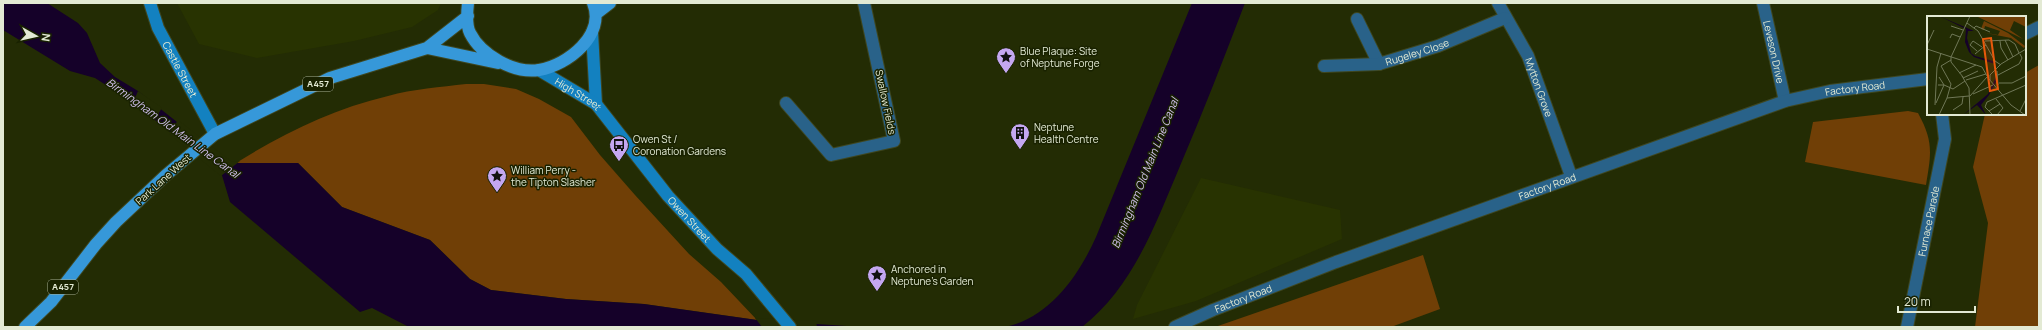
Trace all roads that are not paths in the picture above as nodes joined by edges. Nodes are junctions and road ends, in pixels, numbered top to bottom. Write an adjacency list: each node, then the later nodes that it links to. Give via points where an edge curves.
1 (150, 3): 24 (main road, Castle Street, via 158,28)
2 (468, 3): 8 (main road, A457)
3 (610, 3): 7 (main road, A457)
4 (864, 3): 21 (street, Swallow Fields, via 894,140 831,155)
5 (1498, 3): 9 (street, Mytton Grove)
6 (1763, 3): 20 (street, Leveson Drive)
7 (595, 8): 12 (main road, A457)
8 (468, 16): 14 (main road, Park Lane West / A457); 16 (main road, A457, via 469,32 479,47)
9 (1505, 18): 15 (street, Rugeley Close, via 1438,46); 25 (street, Mytton Grove, via 1528,56)
10 (1357, 19): 15 (street)
11 (2039, 27): 13 (street)
12 (592, 32): 18 (main road, A457, via 574,55); 22 (main road, High Street)
13 (2026, 34)
14 (427, 48): 16 (main road, Park Lane West / A457); 24 (main road, Park Lane West / A457, via 330,78)
15 (1379, 64): 17 (street, Rugeley Close)
16 (505, 65): 18 (main road, A457)
17 (1324, 66)
18 (539, 70): 22 (main road, High Street)
19 (1927, 80): 20 (street, Factory Road, via 1830,91)
20 (1785, 101): 25 (street, Factory Road)
21 (786, 102)
22 (596, 104): 27 (main road, Owen Street, via 668,196 717,248 746,274)
23 (1942, 115): 29 (street, Furnace Parade, via 1945,139)
24 (215, 134): 26 (main road, Park Lane West / A457, via 116,222 51,302)
25 (1571, 176): 28 (street, Factory Road, via 1336,262)
26 (25, 327)
27 (790, 327)
28 (1175, 327)
29 (1907, 327)

